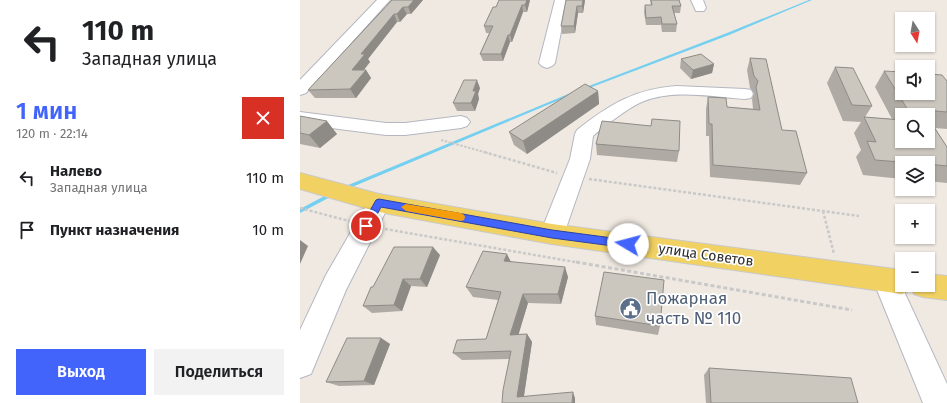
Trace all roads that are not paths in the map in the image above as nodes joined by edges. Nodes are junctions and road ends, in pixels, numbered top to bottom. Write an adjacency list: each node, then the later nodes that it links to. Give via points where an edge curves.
1 (384, 0): 4 (street)
2 (561, 0): 3 (street)
3 (547, 63)
4 (300, 90)
5 (745, 94): 10 (street, via 677,91 636,98 584,134 580,159)
6 (300, 118): 7 (street, via 386,129)
7 (461, 122)
8 (300, 181): 9 (main road, улица Советов)
9 (379, 203): 10 (main road, улица Советов); 14 (street, via 335,284)
10 (552, 234): 11 (main road, улица Советов)
11 (894, 281): 15 (street)
12 (935, 286): 13 (main road)
13 (947, 288)
14 (300, 363)
15 (940, 397)

